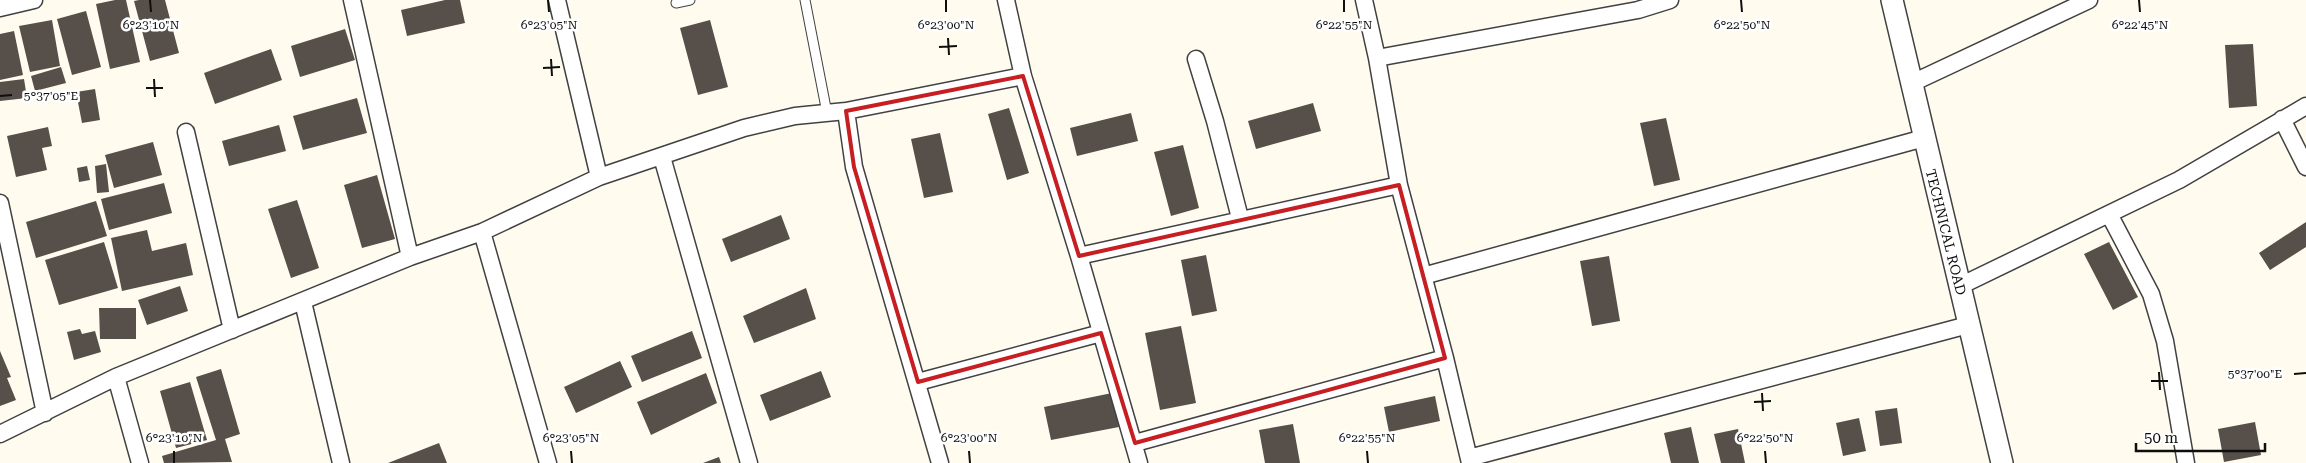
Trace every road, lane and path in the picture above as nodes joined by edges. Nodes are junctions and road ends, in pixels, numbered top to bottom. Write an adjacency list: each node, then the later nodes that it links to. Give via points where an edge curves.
1 (34, 0): 12 (street)
2 (352, 0): 32 (street)
3 (557, 0): 25 (street)
4 (690, 0): 11 (lane)
5 (806, 0): 19 (lane)
6 (1006, 0): 15 (street)
7 (1364, 0): 13 (street)
8 (1670, 0): 13 (street, via 1638,10)
9 (1892, 0): 16 (street, TECHNICAL ROAD)
10 (2089, 0): 16 (street)
11 (676, 3)
12 (0, 8)
13 (1377, 58): 26 (street)
14 (1196, 59): 29 (street)
15 (1024, 76): 18 (street); 31 (street)
16 (1910, 84): 22 (street, TECHNICAL ROAD)
17 (2306, 106): 20 (street)
18 (846, 111): 19 (street); 41 (street, via 854,167)
19 (827, 113): 23 (street, via 796,116 744,128)
20 (2282, 119): 24 (street); 28 (street, via 2179,180)
21 (186, 132): 37 (street)
22 (1924, 138): 33 (street); 34 (street, TECHNICAL ROAD)
23 (662, 157): 25 (street); 49 (street)
24 (2306, 167)
25 (599, 177): 30 (street)
26 (1399, 185): 29 (street); 33 (street)
27 (0, 203): 42 (street)
28 (2110, 214): 34 (street); 53 (street, via 2151,294 2165,341)
29 (1240, 218): 31 (street)
30 (482, 232): 32 (street); 48 (street)
31 (1079, 256): 38 (street)
32 (410, 257): 35 (street)
33 (1424, 276): 39 (street)
34 (1960, 286): 36 (street, TECHNICAL ROAD)
35 (303, 302): 37 (street); 47 (street)
36 (1968, 325): 45 (street); 52 (street, TECHNICAL ROAD)
37 (232, 330): 40 (street)
38 (1101, 333): 41 (street); 44 (street)
39 (1445, 358): 44 (street); 45 (street)
40 (116, 377): 42 (street); 46 (street)
41 (918, 382): 50 (street)
42 (45, 413): 43 (street)
43 (0, 434)
44 (1135, 444): 51 (street)
45 (1469, 460)
46 (140, 463)
47 (341, 463)
48 (548, 463)
49 (749, 463)
50 (940, 463)
51 (1139, 463)
52 (2002, 463)
53 (2186, 463)

